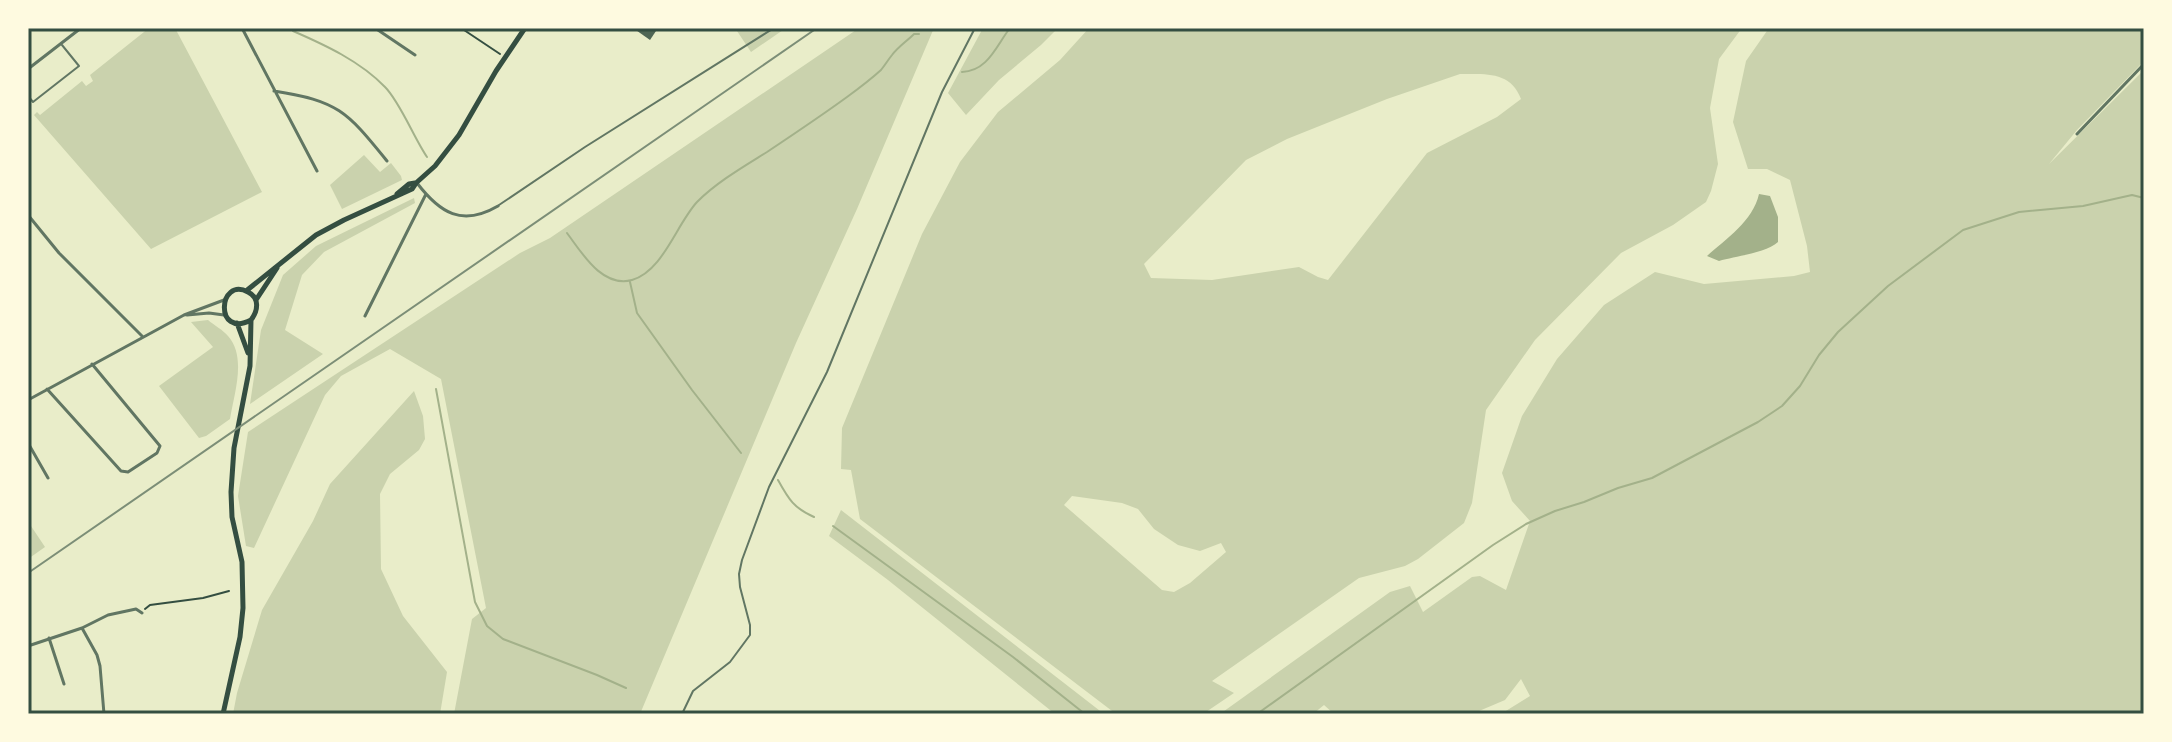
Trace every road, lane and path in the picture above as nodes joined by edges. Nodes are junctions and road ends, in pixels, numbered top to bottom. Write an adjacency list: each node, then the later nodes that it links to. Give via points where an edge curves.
1 (81, 28): 8 (street)
2 (242, 28): 13 (street)
3 (375, 28): 9 (street)
4 (461, 28): 10 (path)
5 (525, 28): 10 (main road)
6 (774, 28): 20 (lane)
7 (975, 28): 46 (lane, via 942,92 827,372 769,487 739,574 750,635 730,662 693,691)
8 (61, 44): 12 (street); 14 (lane, via 79,66 33,102)
9 (415, 55)
10 (505, 57): 18 (main road, via 459,135)
11 (2144, 64): 15 (street)
12 (28, 69)
13 (274, 91): 16 (street, via 337,107); 17 (street)
14 (28, 96)
15 (2077, 134)
16 (387, 161)
17 (317, 171)
18 (416, 183): 19 (street); 22 (main road, via 316,235)
19 (426, 194): 20 (street, via 456,216); 28 (street)
20 (498, 206)
21 (28, 215): 31 (street)
22 (282, 261): 23 (main road); 25 (main road)
23 (246, 291): 24 (main road); 25 (main road)
24 (225, 299): 26 (street); 27 (main road)
25 (256, 300): 29 (main road)
26 (184, 315): 27 (street); 31 (street)
27 (225, 315): 30 (main road)
28 (365, 316)
29 (251, 320): 30 (main road); 32 (main road)
30 (237, 323): 32 (main road)
31 (143, 337): 33 (street)
32 (250, 357): 45 (main road, via 234,448 231,504 242,562 243,608)
33 (92, 364): 34 (street); 34 (street, via 160,446 131,470 123,473)
34 (47, 389): 35 (street)
35 (28, 400)
36 (28, 443): 37 (street)
37 (48, 478)
38 (229, 591): 39 (path, via 150,605)
39 (142, 613): 40 (street, via 114,613)
40 (82, 628): 41 (street); 44 (street, via 100,666)
41 (49, 637): 42 (street); 43 (street)
42 (28, 646)
43 (64, 684)
44 (104, 714)
45 (223, 714)
46 (682, 714)

